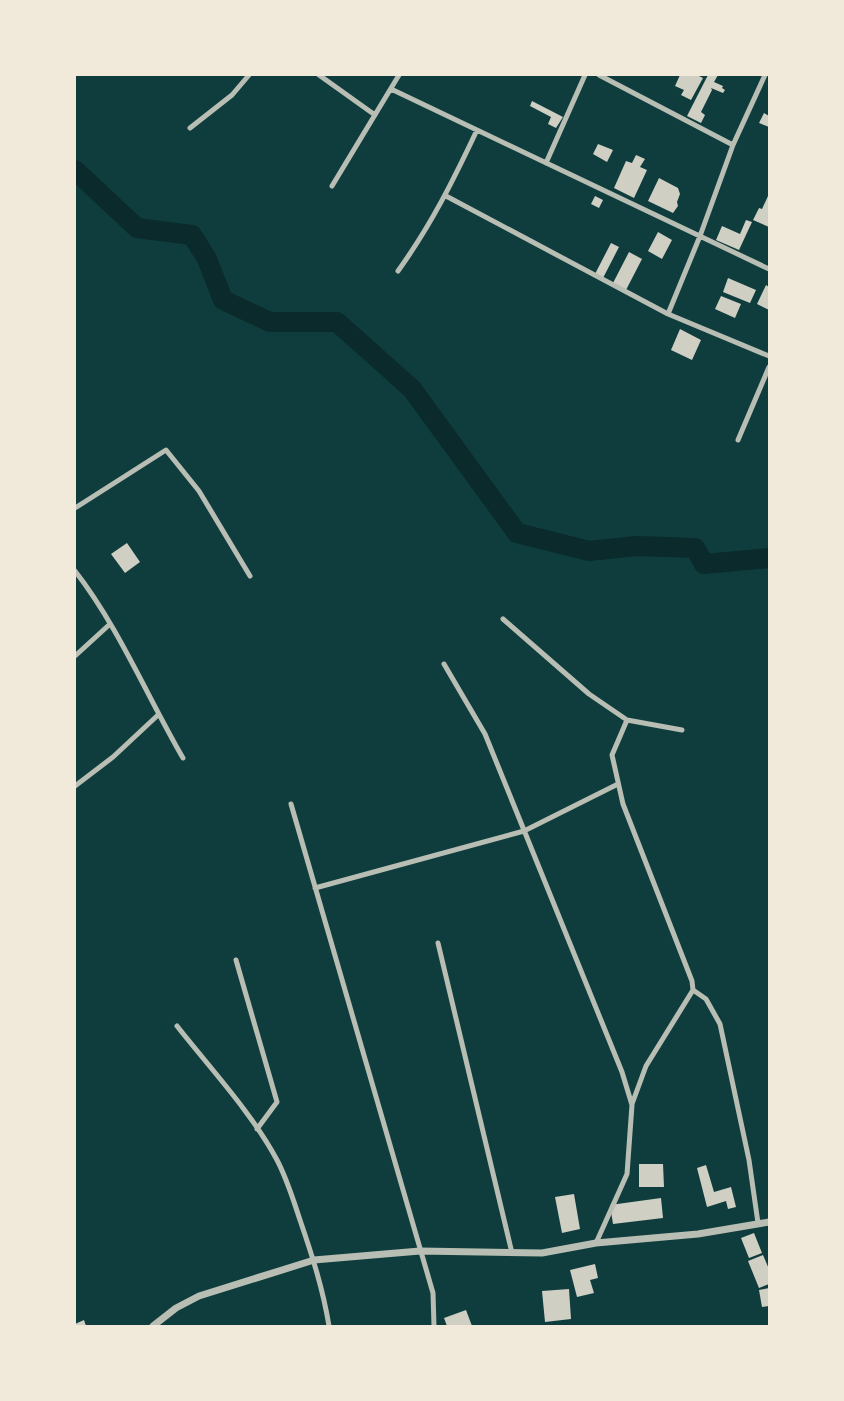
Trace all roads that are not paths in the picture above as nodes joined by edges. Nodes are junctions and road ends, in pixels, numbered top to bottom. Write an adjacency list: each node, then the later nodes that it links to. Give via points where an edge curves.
1 (249, 75): 9 (street, via 232,95)
2 (319, 75): 8 (street)
3 (399, 75): 7 (street)
4 (585, 75): 12 (street)
5 (599, 75): 11 (street)
6 (765, 75): 11 (street)
7 (390, 89): 8 (street); 10 (street)
8 (375, 115): 13 (street)
9 (190, 128)
10 (477, 130): 12 (street); 14 (street)
11 (733, 145): 15 (street)
12 (546, 163): 15 (street)
13 (332, 186)
14 (446, 196): 17 (street, via 426,232); 18 (street)
15 (700, 236): 16 (street); 18 (street)
16 (769, 269)
17 (398, 271)
18 (668, 314): 19 (street)
19 (769, 356)
20 (769, 367): 21 (street)
21 (738, 440)
22 (75, 508): 24 (street, via 166,450 199,491)
23 (75, 571): 26 (street)
24 (250, 576)
25 (503, 619): 30 (street, via 589,694)
26 (110, 624): 27 (street); 29 (street)
27 (75, 656)
28 (444, 664): 36 (street, via 485,734)
29 (158, 715): 32 (street); 34 (street, via 113,757)
30 (627, 720): 31 (street); 33 (street, via 612,755)
31 (682, 730)
32 (183, 758)
33 (618, 784): 36 (street); 40 (street)
34 (75, 786)
35 (291, 804): 37 (street)
36 (524, 831): 37 (street); 42 (street)
37 (315, 888): 47 (street)
38 (438, 943): 48 (street)
39 (236, 960): 43 (street, via 277,1102)
40 (693, 990): 42 (street, via 646,1066); 45 (street, via 706,999 720,1024 749,1160)
41 (177, 1026): 43 (street)
42 (632, 1104): 46 (street, via 627,1174)
43 (257, 1130): 49 (street, via 286,1179)
44 (769, 1222): 45 (street)
45 (758, 1223): 46 (street, via 698,1234)
46 (596, 1243): 48 (street, via 542,1253)
47 (420, 1251): 48 (street); 49 (street); 52 (street, via 433,1294)
48 (512, 1253)
49 (314, 1260): 50 (street, via 199,1296 176,1308); 51 (street)
50 (153, 1326)
51 (329, 1326)
52 (434, 1326)

